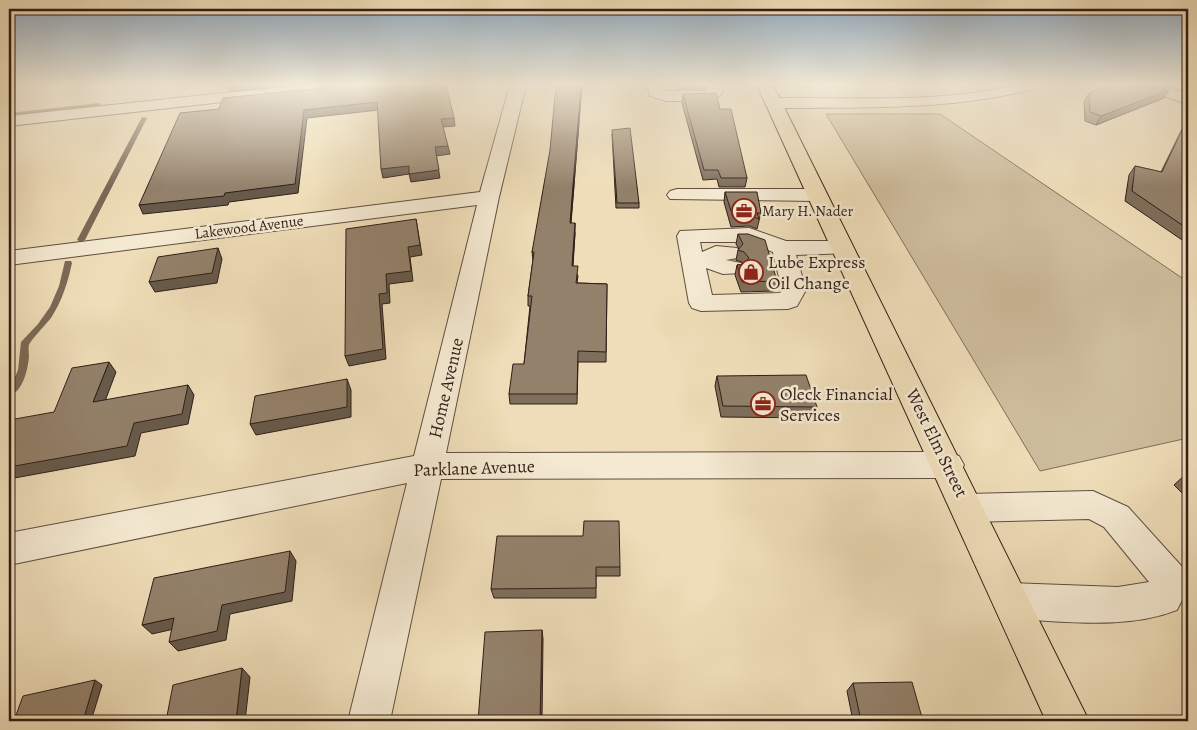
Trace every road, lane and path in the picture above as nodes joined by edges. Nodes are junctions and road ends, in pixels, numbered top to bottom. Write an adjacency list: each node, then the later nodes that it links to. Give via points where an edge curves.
1 (27, 119): 4 (street)
2 (509, 119): 7 (street, Home Avenue)
3 (781, 119): 6 (main road, West Elm Street)
4 (9, 121)
5 (677, 195): 6 (street)
6 (817, 195): 8 (main road, West Elm Street)
7 (489, 197): 9 (street, Lakewood Avenue); 14 (street, Home Avenue)
8 (842, 248): 11 (street); 13 (main road, West Elm Street)
9 (9, 258)
10 (722, 265): 11 (street, via 688,236 749,235); 12 (street); 12 (street)
11 (776, 266): 12 (street, via 788,301 701,303)
12 (699, 290)
13 (948, 465): 14 (street, Parklane Avenue); 15 (main road, West Elm Street)
14 (429, 466): 16 (street, Parklane Avenue); 18 (street, Home Avenue)
15 (968, 508): 17 (main road, West Elm Street); 17 (street, via 1093,505 1116,517 1172,582 1164,597 1118,605)
16 (9, 549)
17 (1012, 601): 19 (main road, West Elm Street)
18 (369, 721)
19 (1068, 721)

